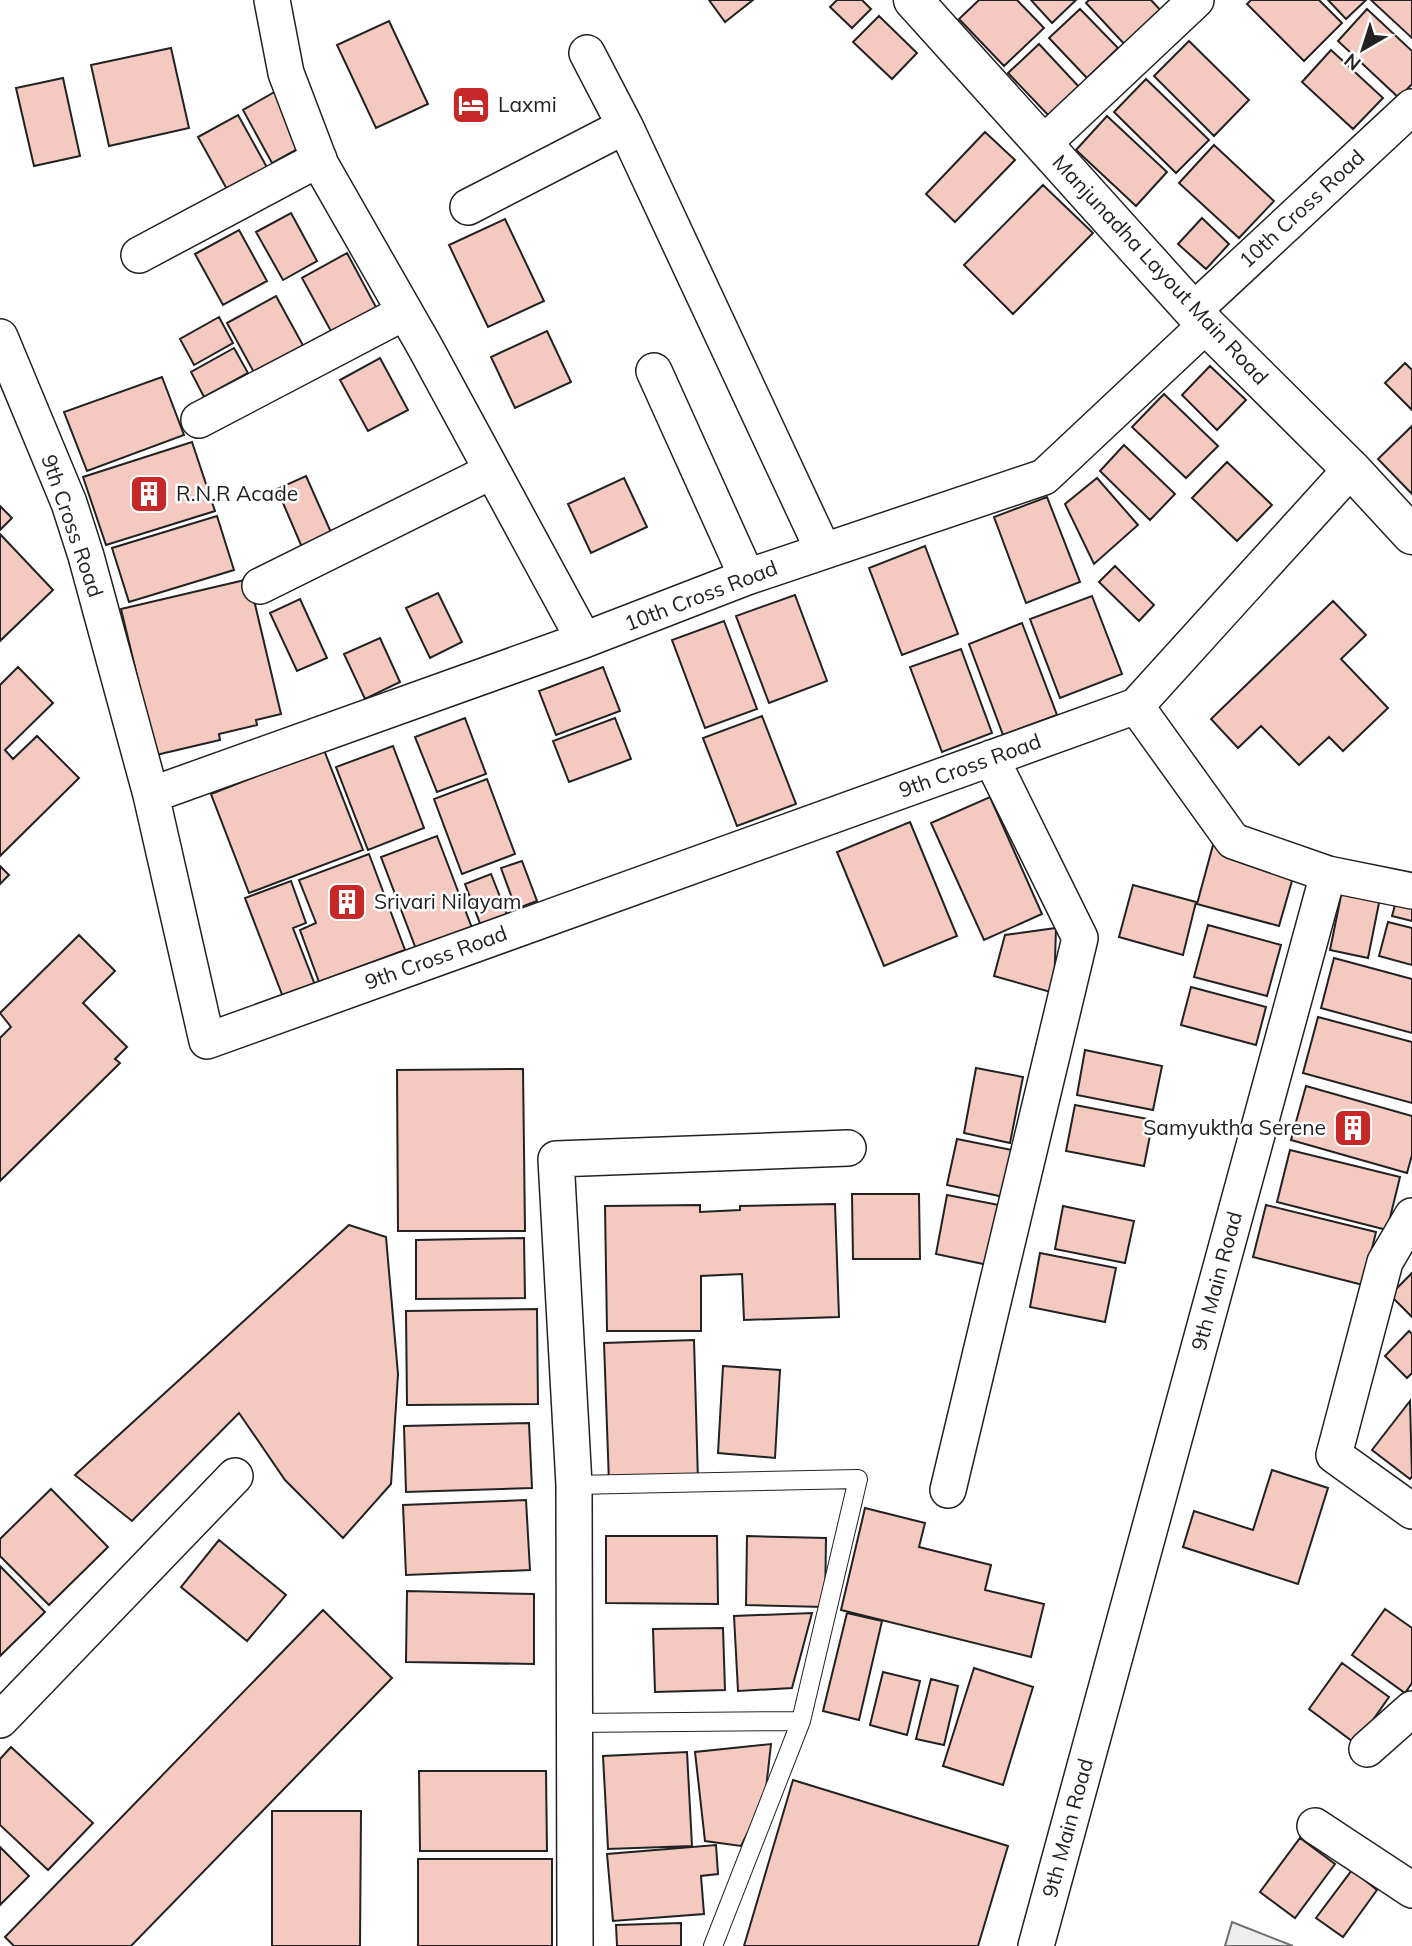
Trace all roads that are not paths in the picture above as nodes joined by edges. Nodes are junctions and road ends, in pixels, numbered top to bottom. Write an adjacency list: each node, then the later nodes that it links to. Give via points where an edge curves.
1 (272, 0): 8 (street, via 286,73)
2 (913, 0): 7 (street, Manjunadha Layout Main Road)
3 (1182, 4): 7 (street)
4 (587, 53): 6 (street)
5 (1412, 107): 12 (street, 10th Cross Road)
6 (625, 126): 9 (street); 19 (street)
7 (1043, 144): 12 (street, Manjunadha Layout Main Road)
8 (319, 159): 10 (street); 11 (street)
9 (468, 207)
10 (139, 255)
11 (405, 312): 15 (street); 17 (street)
12 (1199, 318): 16 (street, Manjunadha Layout Main Road); 19 (street, 10th Cross Road, via 1044,477)
13 (0, 337): 25 (street, 9th Cross Road, via 73,516)
14 (654, 371): 20 (street)
15 (199, 421)
16 (1351, 469): 18 (street, Manjunadha Layout Main Road); 23 (street, 9th Cross Road)
17 (492, 471): 21 (street); 22 (street)
18 (1412, 535)
19 (824, 550): 20 (street, 10th Cross Road)
20 (747, 577): 22 (street, 10th Cross Road)
21 (260, 586)
22 (584, 640): 25 (street, 10th Cross Road)
23 (1136, 706): 24 (street, 9th Cross Road); 26 (street, via 1233,841)
24 (991, 758): 25 (street, 9th Cross Road, via 207,1041); 32 (street, via 1080,938)
25 (151, 795)
26 (1328, 874): 27 (street); 43 (street, 9th Main Road)
27 (1412, 891)
28 (848, 1147): 31 (street, via 556,1159)
29 (1412, 1216): 33 (street, via 1385,1262 1334,1455)
30 (235, 1476): 35 (street)
31 (573, 1485): 36 (lane, via 858,1479); 37 (street)
32 (948, 1490)
33 (1412, 1511)
34 (1412, 1709): 38 (street)
35 (0, 1720)
36 (801, 1721): 37 (lane); 42 (lane)
37 (573, 1723): 41 (street)
38 (1367, 1749)
39 (1315, 1826): 40 (street)
40 (1412, 1890)
41 (575, 1946)
42 (713, 1946)
43 (1036, 1946)

